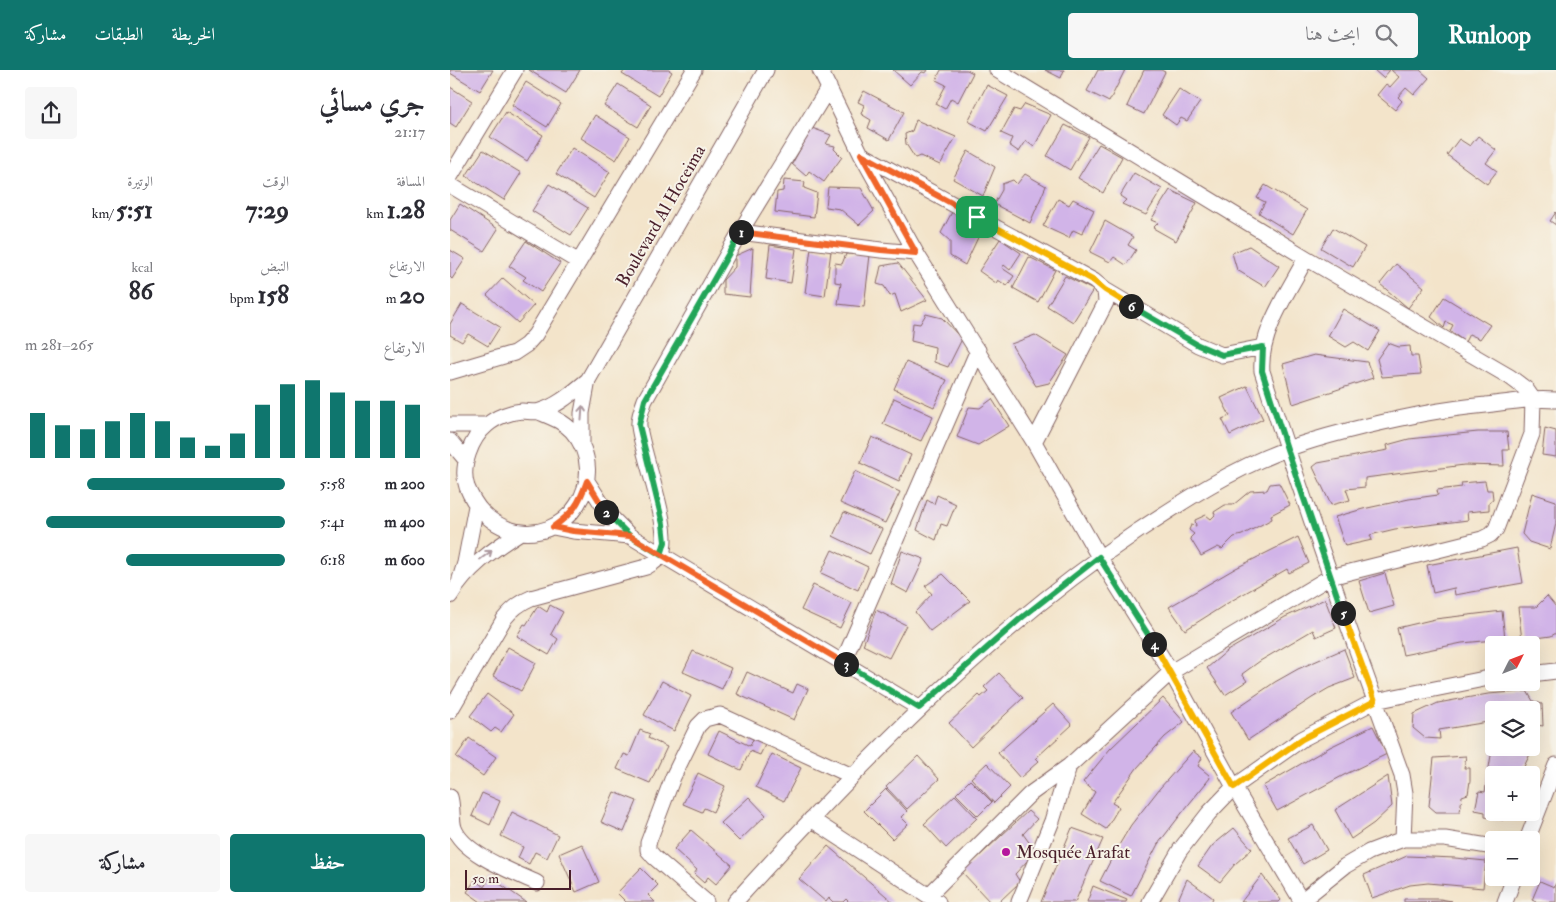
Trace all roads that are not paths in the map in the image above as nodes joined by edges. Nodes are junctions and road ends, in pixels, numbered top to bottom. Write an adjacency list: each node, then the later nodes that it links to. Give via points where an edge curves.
1 (515, 70): 8 (street)
2 (694, 70): 13 (street)
3 (766, 70): 18 (street, Boulevard Al Hoceima)
4 (820, 70): 6 (street)
5 (997, 70): 12 (street)
6 (830, 87): 7 (street); 10 (street)
7 (861, 154): 11 (street); 14 (street, via 1094,281)
8 (450, 177)
9 (450, 185): 13 (street)
10 (740, 232): 11 (street); 34 (street, via 640,414 639,425 663,524 665,542)
11 (916, 253): 16 (street)
12 (1306, 258): 15 (street, via 1266,334); 19 (street, via 1510,377)
13 (579, 262): 17 (street, via 526,345 514,353)
14 (1105, 290): 15 (street, via 1198,345 1222,355); 25 (street, via 1106,302)
15 (1263, 347): 27 (street, via 1262,371)
16 (978, 350): 25 (street); 39 (street)
17 (450, 372)
18 (588, 380): 21 (street, Boulevard Al Hoceima, via 566,398); 26 (street, Boulevard Al Hoceima, one-way to 18, via 582,413)
19 (1533, 399): 20 (street); 27 (street, via 1372,423); 36 (street, via 1532,434 1502,515 1490,535)
20 (1556, 400)
21 (539, 412): 23 (street, via 503,415); 26 (street, via 557,419 572,431)
22 (450, 425): 23 (street)
23 (487, 425): 28 (street, via 473,441)
24 (450, 441): 28 (street)
25 (1034, 442): 35 (street)
26 (582, 446): 29 (street)
27 (1287, 449): 35 (street, via 1229,476 1166,512); 36 (street)
28 (466, 460): 30 (street, via 466,484)
29 (587, 481): 31 (street, via 581,500 569,516); 33 (street, via 609,516)
30 (476, 506): 32 (street, via 494,524); 37 (street)
31 (553, 527): 32 (street); 33 (street)
32 (519, 533): 37 (street, one-way to 32, via 479,560)
33 (630, 536): 34 (street)
34 (661, 555): 39 (street); 46 (street, via 646,567 519,603 504,620)
35 (1099, 557): 41 (street); 45 (street, via 1020,619)
36 (1330, 577): 41 (street); 44 (street)
37 (458, 582): 38 (street)
38 (450, 596)
39 (843, 662): 45 (street)
40 (1556, 671): 42 (street)
41 (1171, 672): 48 (street); 50 (street)
42 (1540, 673)
43 (1485, 679): 44 (street)
44 (1375, 701): 50 (street, via 1302,739); 54 (street, via 1402,775)
45 (919, 708): 49 (street)
46 (450, 711)
47 (1556, 765): 53 (street)
48 (1069, 766): 58 (street, via 1030,794); 62 (street, via 1052,821)
49 (852, 776): 52 (street); 60 (street, via 720,715 704,719 673,777 648,850)
50 (1234, 787): 59 (street); 63 (street, via 1180,850)
51 (450, 797): 56 (street, via 454,827 471,849)
52 (811, 819): 58 (street); 61 (street)
53 (1531, 831)
54 (1404, 839): 55 (street, via 1445,839); 59 (street, via 1369,852 1345,866)
55 (1485, 846)
56 (537, 883)
57 (1511, 886): 64 (street)
58 (933, 899)
59 (1301, 901)
60 (706, 902)
61 (735, 902)
62 (1019, 902)
63 (1150, 902)
64 (1505, 902)

